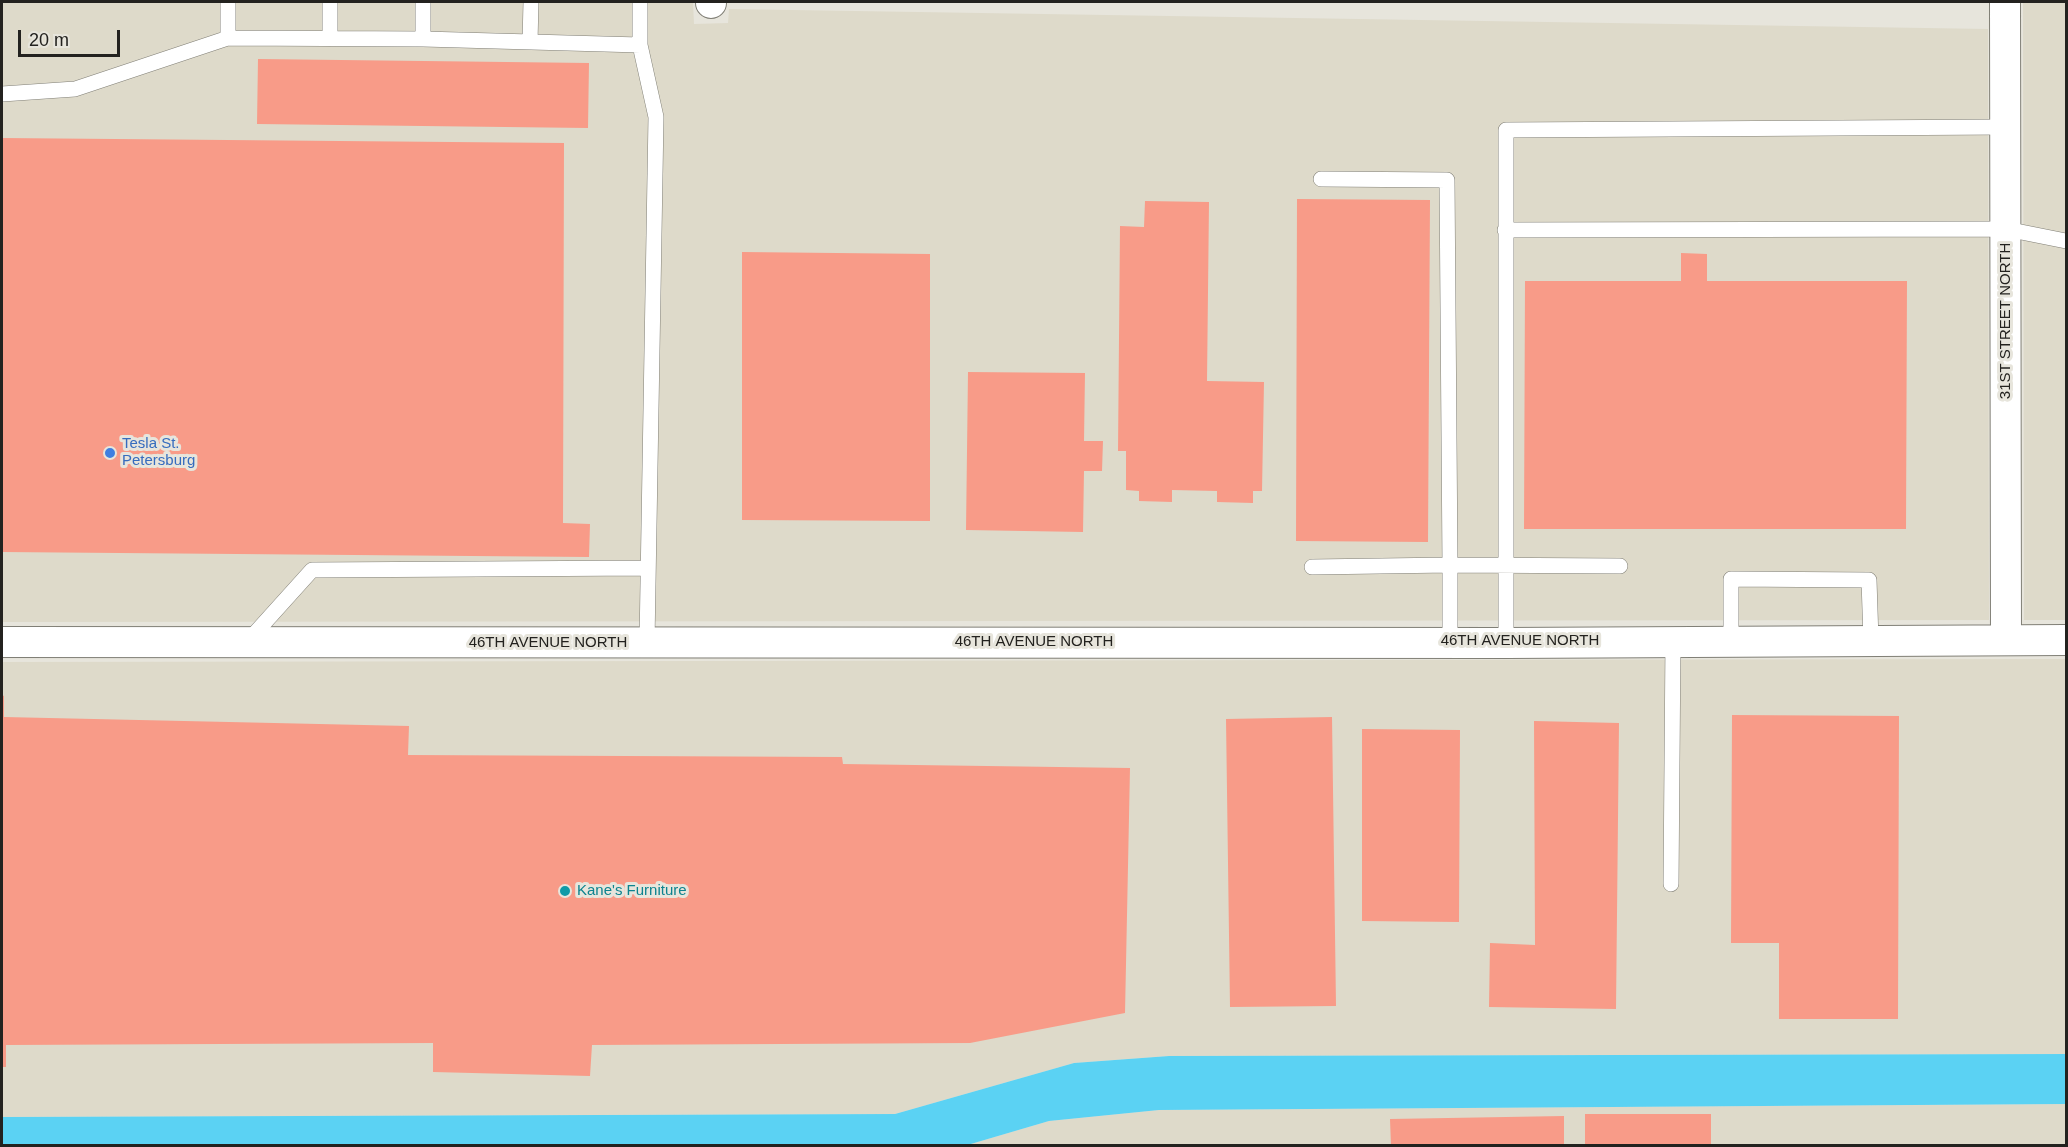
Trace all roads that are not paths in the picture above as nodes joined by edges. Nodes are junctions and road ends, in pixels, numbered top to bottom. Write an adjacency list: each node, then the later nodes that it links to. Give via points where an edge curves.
1 (228, 2): 7 (lane)
2 (330, 2): 8 (lane)
3 (423, 2): 9 (lane)
4 (531, 2): 10 (lane)
5 (640, 2): 11 (lane)
6 (2006, 2): 13 (street, 31ST STREET NORTH)
7 (228, 38): 8 (lane); 12 (lane, via 75,89)
8 (330, 38): 9 (lane)
9 (423, 39): 10 (lane)
10 (530, 42): 11 (lane)
11 (640, 45): 22 (lane, via 656,117)
12 (2, 94)
13 (2006, 127): 15 (street, 31ST STREET NORTH); 16 (lane, via 1506,130)
14 (1320, 179): 18 (lane, via 1447,180)
15 (2006, 228): 16 (lane); 17 (lane); 24 (street, 31ST STREET NORTH)
16 (1505, 230): 19 (lane)
17 (2067, 241)
18 (1450, 565): 19 (lane); 21 (lane); 26 (lane)
19 (1505, 566): 20 (lane); 31 (lane)
20 (1620, 566)
21 (1312, 567)
22 (648, 568): 30 (lane); 32 (lane, via 312,570)
23 (1870, 640): 24 (street, 46TH AVENUE NORTH); 28 (street, 46TH AVENUE NORTH); 28 (lane, via 1869,580 1731,579)
24 (2006, 640): 25 (street, 46TH AVENUE NORTH)
25 (2067, 640)
26 (1450, 641): 30 (street, 46TH AVENUE NORTH); 31 (street, 46TH AVENUE NORTH)
27 (1673, 641): 28 (street, 46TH AVENUE NORTH); 31 (street, 46TH AVENUE NORTH); 33 (lane)
28 (1731, 641)
29 (2, 642): 32 (street, 46TH AVENUE NORTH)
30 (647, 642): 32 (street, 46TH AVENUE NORTH)
31 (1506, 643)
32 (246, 644)
33 (1671, 884)

